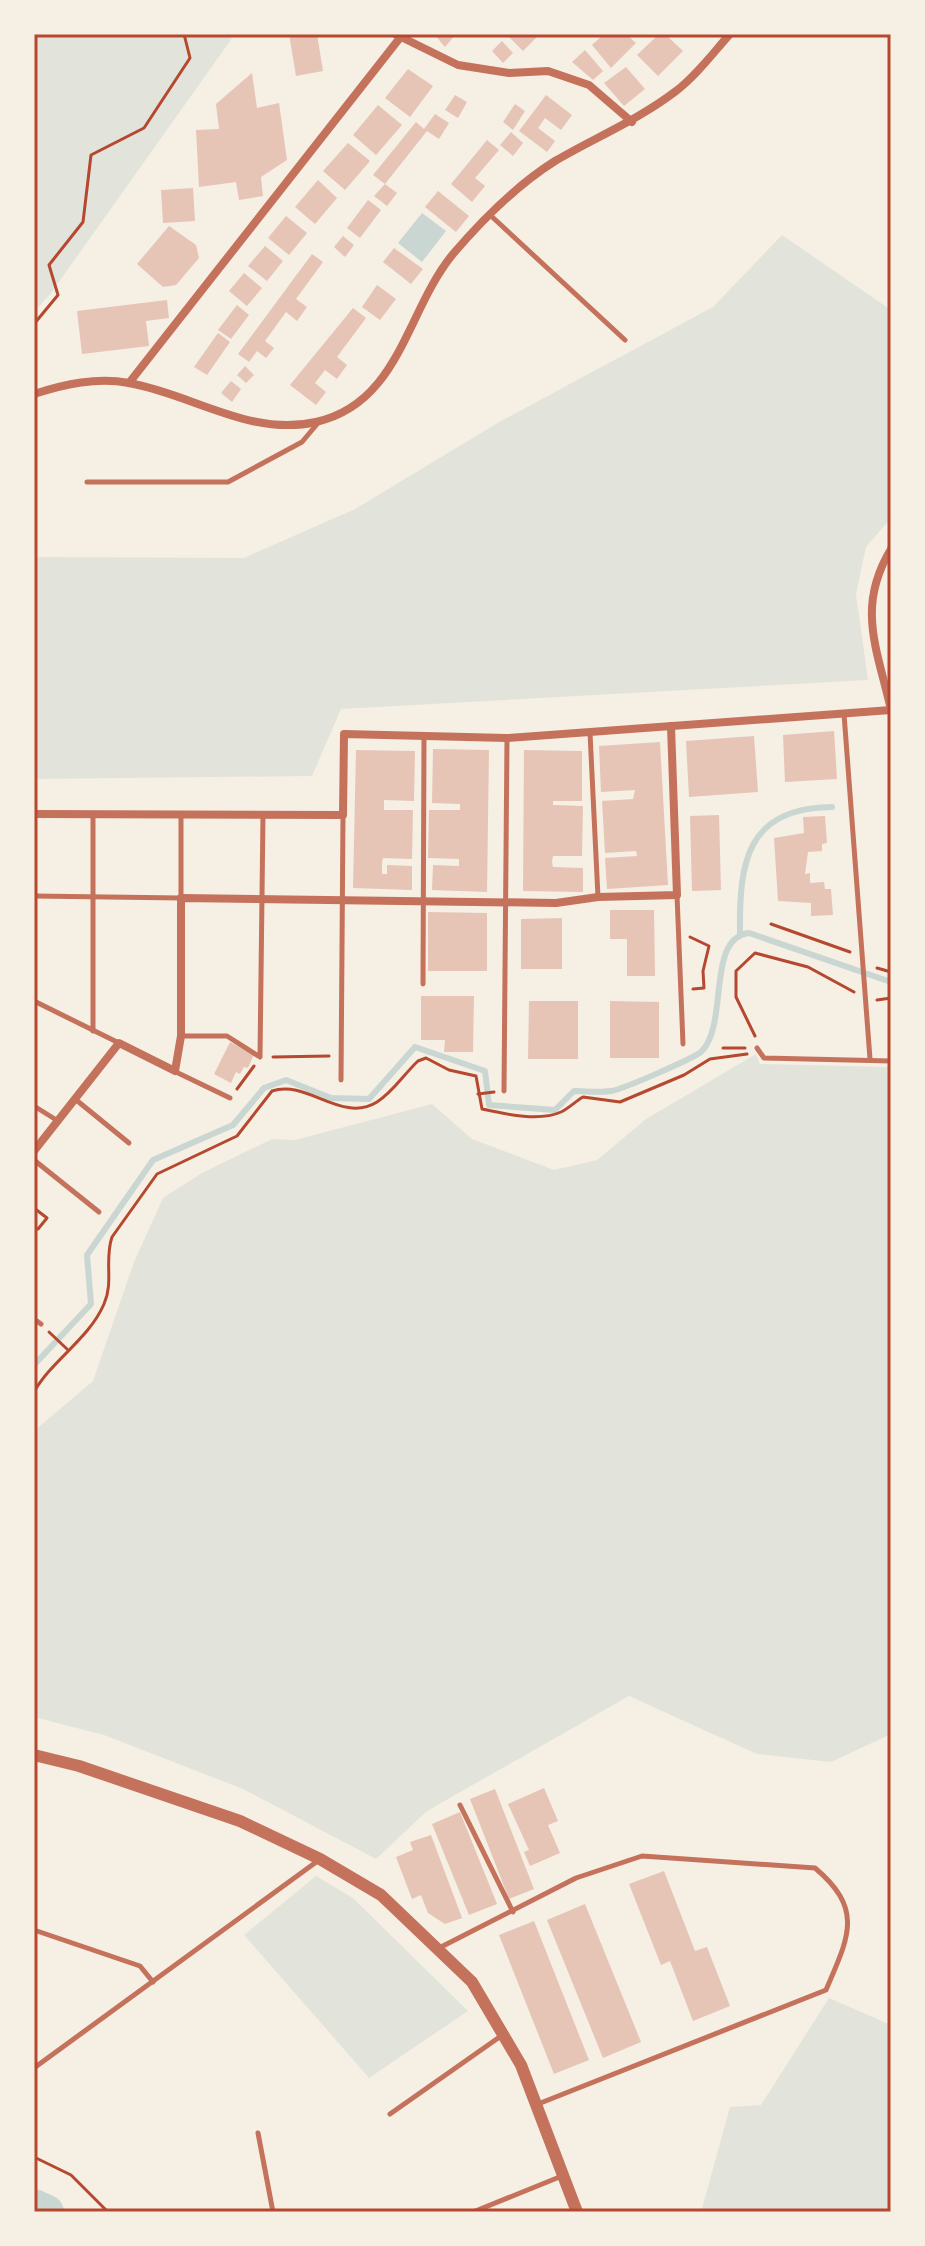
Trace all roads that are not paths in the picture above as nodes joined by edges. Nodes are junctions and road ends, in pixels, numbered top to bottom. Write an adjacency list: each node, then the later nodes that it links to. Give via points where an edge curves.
1 (730, 34): 3 (street, via 679,89)
2 (397, 36): 3 (street, via 458,65 509,73 548,71 589,85); 6 (street)
3 (632, 122): 4 (street, via 554,162)
4 (489, 214): 5 (lane); 8 (street, via 450,257 386,376 366,398)
5 (625, 340)
6 (129, 383): 7 (street, via 87,382); 8 (street, via 242,420 285,426)
7 (34, 394)
8 (319, 422): 9 (lane, via 302,442 228,482)
9 (87, 482)
10 (891, 549): 11 (street, via 870,599)
11 (891, 710): 12 (street)
12 (844, 714): 13 (street); 38 (lane)
13 (671, 726): 14 (street); 22 (street)
14 (590, 732): 16 (street); 25 (lane)
15 (424, 736): 16 (street); 21 (street, via 344,734); 29 (lane)
16 (507, 738): 30 (lane)
17 (34, 814): 18 (street)
18 (93, 814): 19 (street); 24 (lane)
19 (181, 815): 20 (street); 26 (lane)
20 (263, 815): 21 (street); 27 (lane)
21 (343, 815): 28 (lane)
22 (677, 895): 25 (street); 36 (lane)
23 (34, 896): 24 (lane)
24 (94, 897): 26 (lane); 33 (lane)
25 (598, 897): 30 (street)
26 (181, 898): 27 (street); 34 (street)
27 (262, 899): 28 (street); 34 (lane, via 260,1057 227,1036)
28 (342, 900): 29 (street); 41 (lane)
29 (423, 901): 30 (street); 31 (lane)
30 (506, 902): 42 (lane)
31 (423, 984)
32 (34, 1001): 33 (lane)
33 (93, 1031): 35 (lane)
34 (181, 1036): 40 (street)
35 (119, 1043): 40 (street); 44 (street)
36 (683, 1044)
37 (757, 1048): 38 (lane, via 764,1058)
38 (870, 1059): 39 (lane)
39 (891, 1061)
40 (175, 1071): 43 (lane)
41 (341, 1080)
42 (504, 1091)
43 (230, 1098)
44 (75, 1099): 46 (street); 47 (lane)
45 (34, 1106): 46 (lane)
46 (58, 1121): 48 (street)
47 (129, 1143)
48 (34, 1151)
49 (34, 1160): 50 (lane)
50 (99, 1212)
51 (34, 1319): 52 (lane)
52 (41, 1324)
53 (34, 1755): 55 (street, via 240,1821)
54 (460, 1805): 56 (lane)
55 (320, 1859): 58 (street, via 381,1895); 59 (lane)
56 (513, 1912): 58 (lane); 62 (lane, via 576,1878 642,1856 815,1868 834,1883 850,1915 848,1938 826,1990)
57 (34, 1930): 59 (lane, via 140,1966)
58 (437, 1949): 60 (street, via 472,1982)
59 (153, 1982): 61 (lane)
60 (504, 2035): 62 (street); 63 (lane)
61 (34, 2068)
62 (537, 2104): 65 (street)
63 (390, 2114)
64 (258, 2133): 66 (lane)
65 (563, 2176): 67 (lane); 68 (street)
66 (273, 2212)
67 (473, 2212)
68 (577, 2212)

